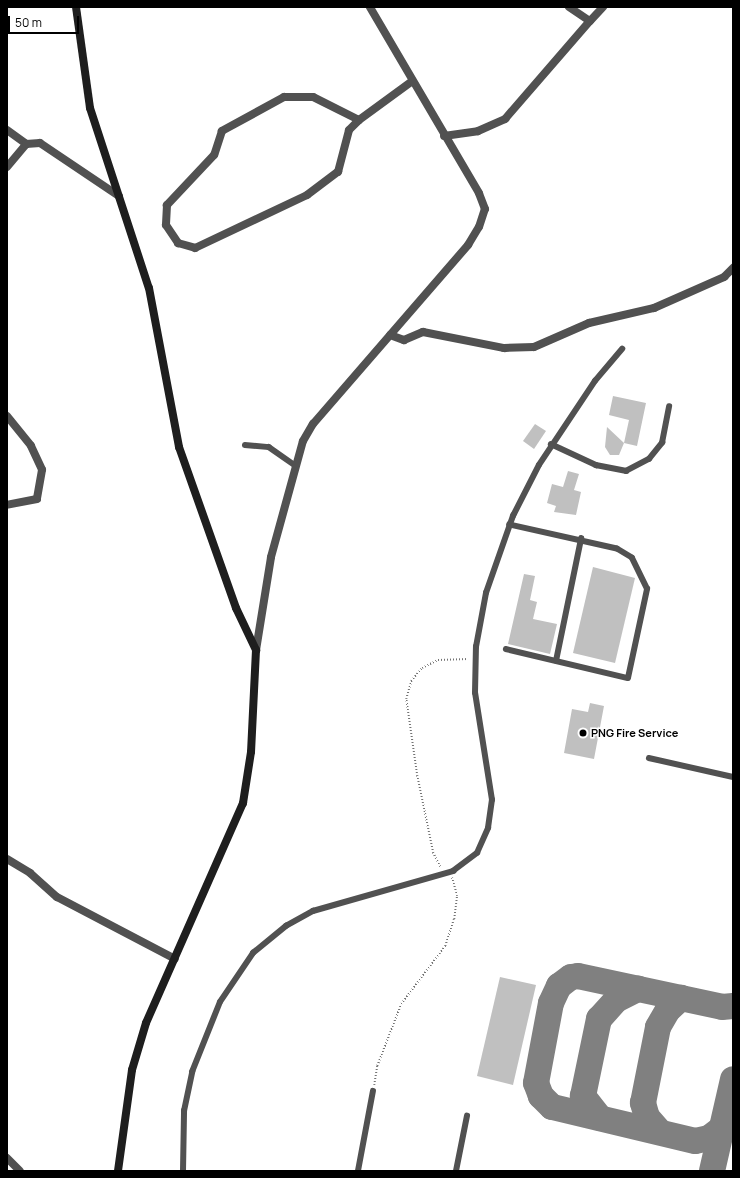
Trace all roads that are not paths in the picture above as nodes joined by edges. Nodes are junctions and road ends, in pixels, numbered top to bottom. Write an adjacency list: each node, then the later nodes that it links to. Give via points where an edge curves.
1 (76, 7): 12 (street, via 90,108)
2 (370, 7): 6 (street)
3 (569, 7): 5 (street)
4 (603, 7): 5 (street)
5 (590, 21): 9 (street, via 505,118 478,131)
6 (411, 82): 7 (street); 9 (street)
7 (359, 120): 7 (street, via 349,130 338,172 274,213 195,248 178,243 166,225 167,205 214,155 222,131 284,96 313,97)
8 (7, 130): 10 (street)
9 (444, 136): 14 (street, via 479,193 485,209 483,217 468,245)
10 (26, 144): 11 (street); 12 (street, via 49,147)
11 (7, 167)
12 (119, 196): 25 (street, via 149,288 183,462 236,608)
13 (733, 268): 14 (street, via 724,277 654,308 590,323 534,347 504,348 423,332 404,340)
14 (390, 335): 20 (street, via 313,424)
15 (622, 349): 18 (lane, via 595,381)
16 (669, 407): 18 (lane, via 662,443 649,459 626,471 596,465)
17 (7, 416): 21 (street, via 32,446 42,470 37,499)
18 (551, 444): 22 (lane)
19 (245, 445): 20 (lane, via 269,447)
20 (295, 465): 25 (street, via 271,557)
21 (7, 505)
22 (510, 525): 23 (lane); 36 (lane, via 480,615 475,659 476,693 492,800 488,828 477,853 463,867 451,872 313,911 286,926 254,953 220,1002 194,1065 184,1111)
23 (581, 539): 26 (lane); 26 (lane, via 606,545 632,558 648,589 628,678)
24 (506, 649): 26 (lane)
25 (256, 650): 30 (street, via 251,752 242,803)
26 (556, 661)
27 (649, 758): 28 (lane)
28 (733, 777)
29 (7, 859): 30 (street, via 30,872 57,897)
30 (175, 959): 35 (street, via 151,1009 132,1070)
31 (373, 1091): 37 (lane)
32 (466, 1116): 38 (lane)
33 (7, 1158): 34 (street)
34 (20, 1171)
35 (118, 1171)
36 (183, 1171)
37 (358, 1171)
38 (456, 1171)

